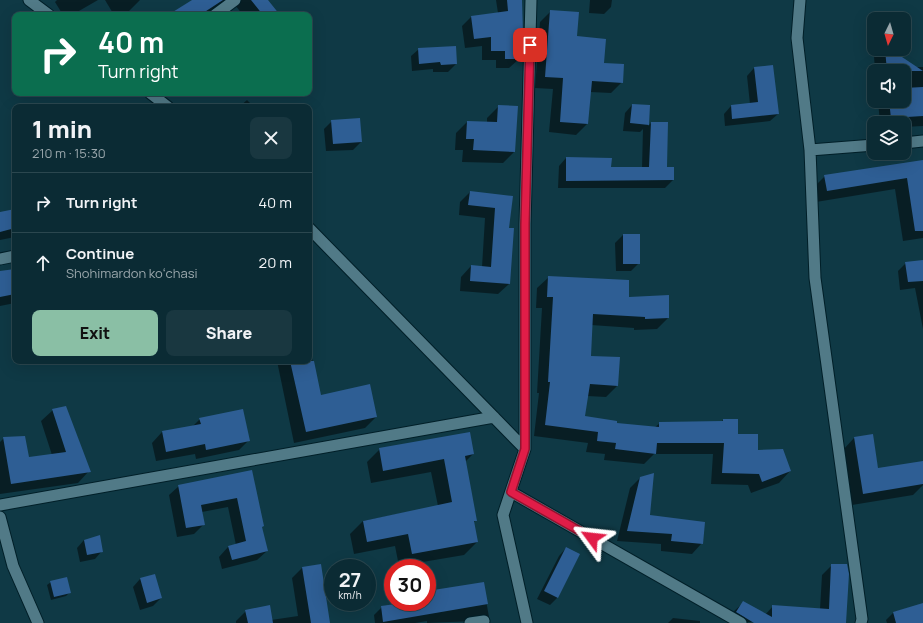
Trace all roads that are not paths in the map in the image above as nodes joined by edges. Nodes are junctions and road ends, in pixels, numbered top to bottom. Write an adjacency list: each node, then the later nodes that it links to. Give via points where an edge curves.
1 (29, 0): 5 (street)
2 (235, 0): 6 (street)
3 (531, 0): 17 (street, via 525,224)
4 (800, 0): 12 (street, via 797,38)
5 (45, 12)
6 (218, 12)
7 (154, 96): 8 (street)
8 (164, 104)
9 (923, 141): 10 (street)
10 (911, 142)
11 (867, 146): 12 (street)
12 (810, 150): 26 (street, via 815,278)
13 (312, 231): 16 (street)
14 (12, 257): 15 (street)
15 (0, 259)
16 (494, 417): 17 (street); 19 (street)
17 (525, 449): 18 (street)
18 (511, 492): 24 (street, via 503,515); 25 (street)
19 (0, 505)
20 (0, 517): 22 (street, via 13,566)
21 (484, 621): 23 (street)
22 (38, 623)
23 (470, 623)
24 (527, 623)
25 (741, 623)
26 (861, 623)

